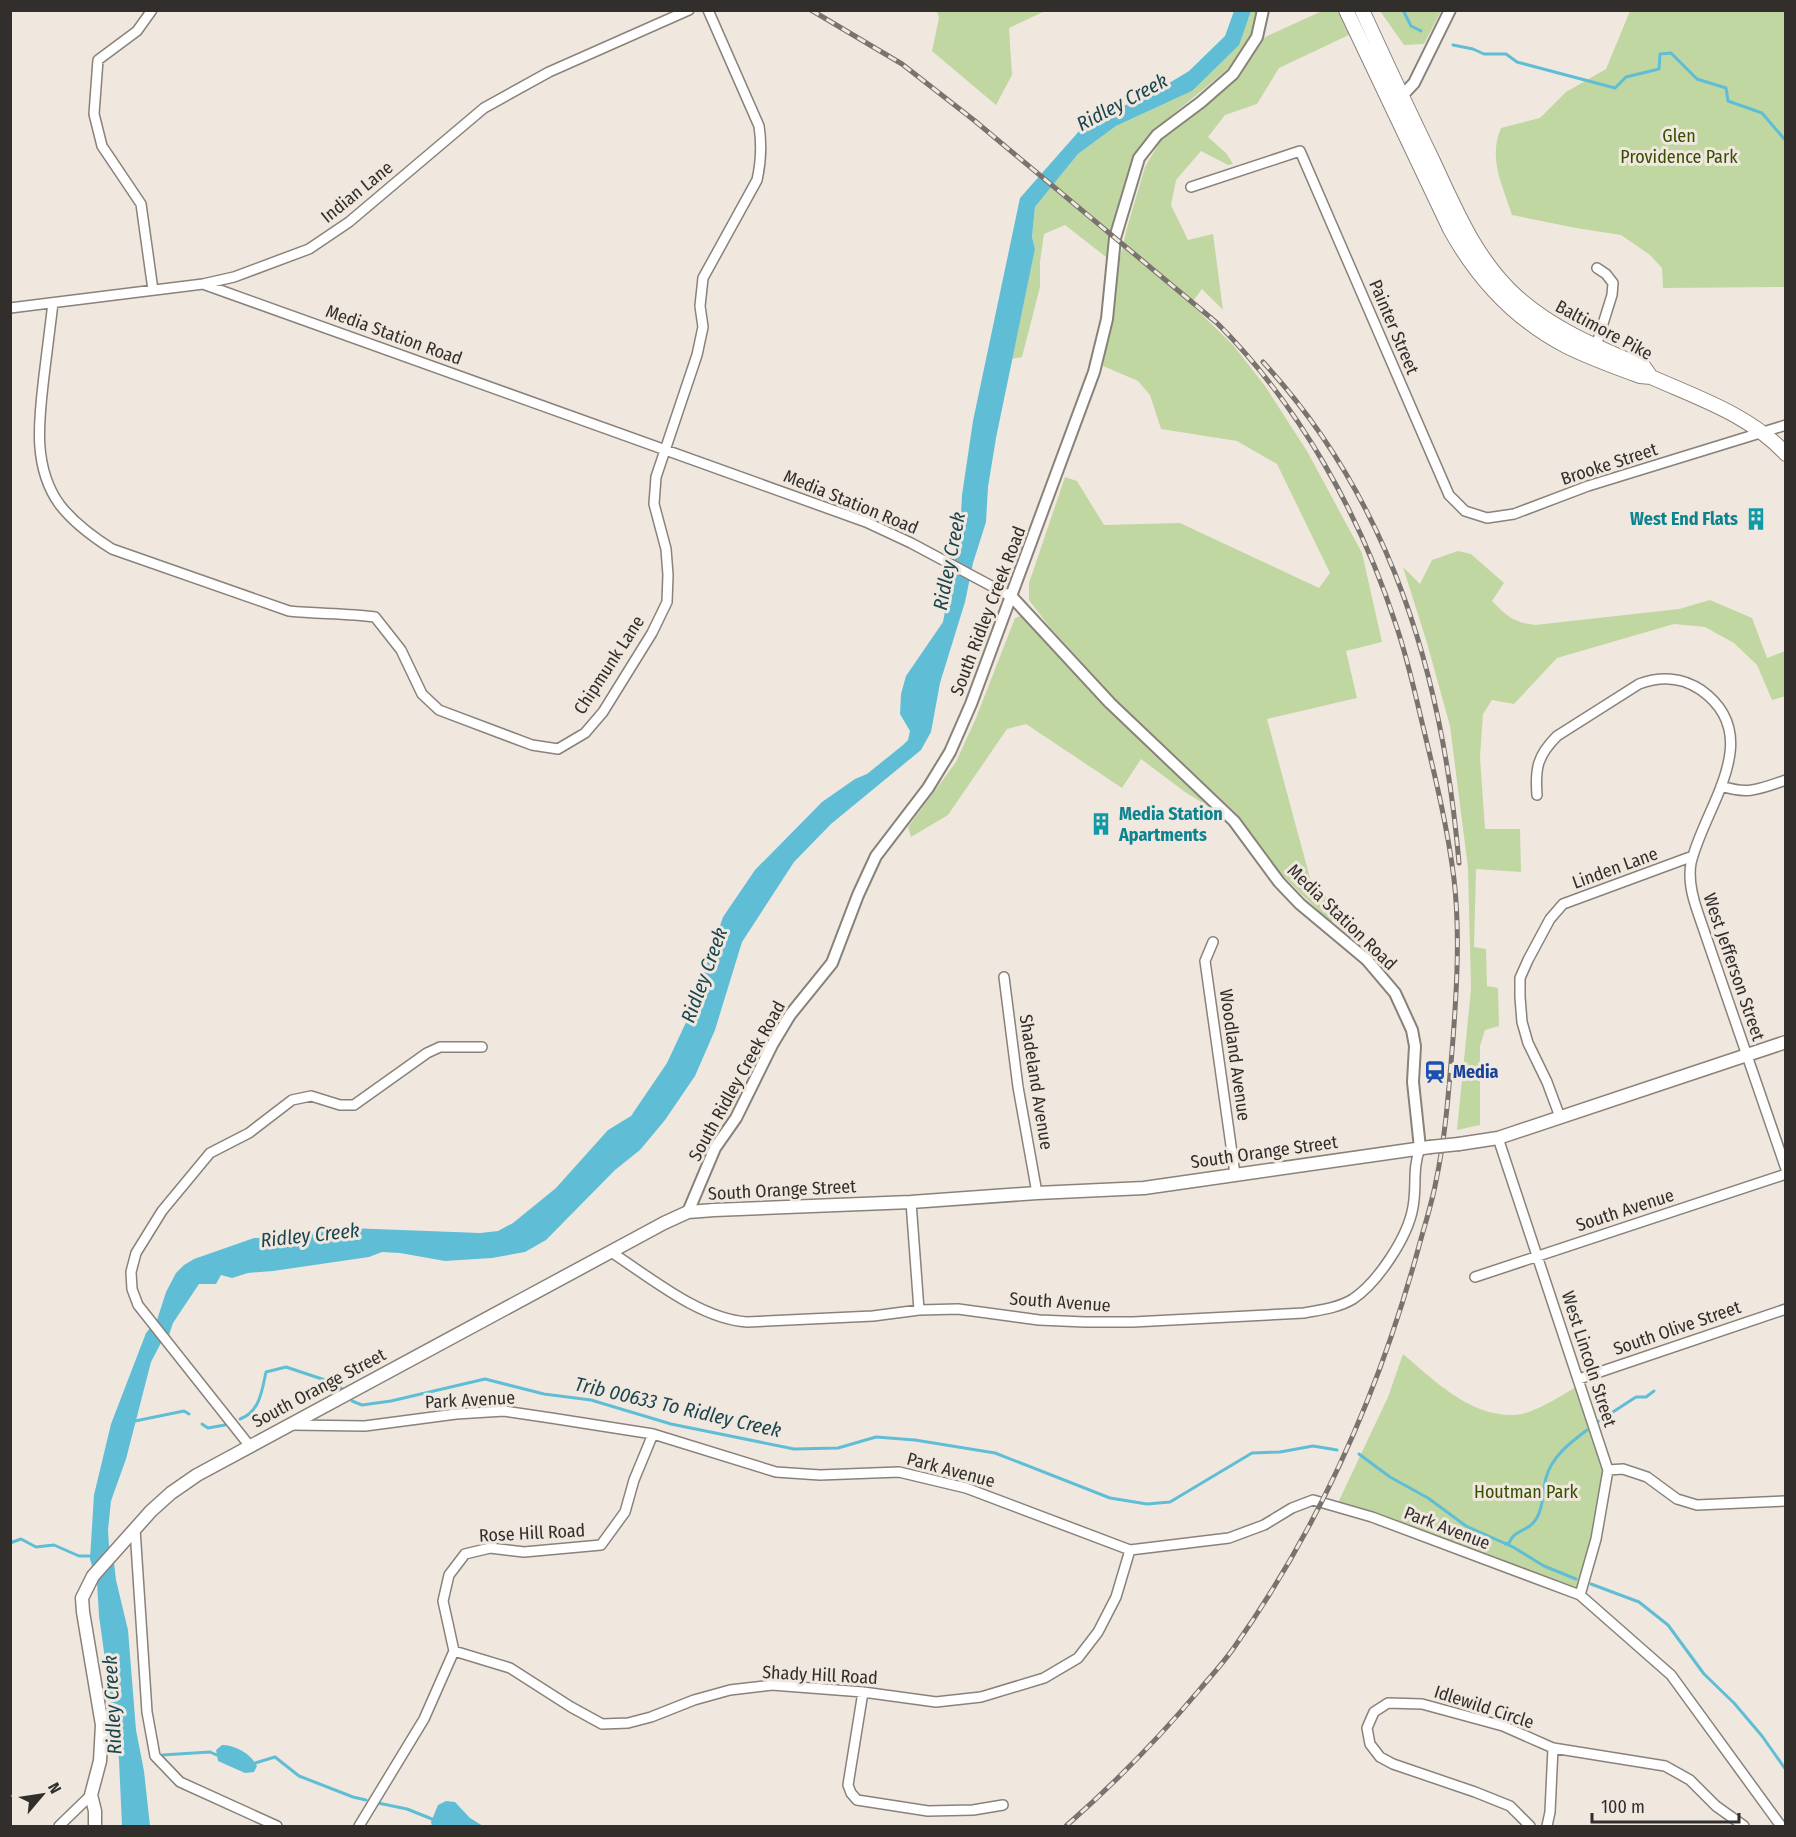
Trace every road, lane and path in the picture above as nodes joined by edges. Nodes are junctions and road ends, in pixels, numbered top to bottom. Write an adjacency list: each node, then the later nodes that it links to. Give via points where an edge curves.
1 (152, 10): 12 (street, via 137,31 98,60 94,114 102,146 141,204)
2 (689, 10): 11 (street, Indian Lane, via 549,72 484,108 349,222 309,249)
3 (708, 10): 19 (street, Chipmunk Lane, via 759,126 760,165 757,180 703,278 703,327)
4 (1263, 10): 22 (street, South Ridley Creek Road, via 1257,37 1233,74 1157,135 1139,158 1115,238 1107,319 1094,372)
5 (1346, 10): 8 (main road, Baltimore Pike)
6 (1362, 10): 8 (main road, Baltimore Pike)
7 (1450, 10): 8 (street, via 1419,74)
8 (1396, 101): 15 (main road, Baltimore Pike, via 1491,269 1536,313); 16 (main road, Baltimore Pike, via 1455,238 1499,297 1529,323 1564,345 1640,376)
9 (1191, 187): 21 (street, Painter Street, via 1300,151 1449,495)
10 (1597, 268): 15 (street, via 1613,283)
11 (203, 284): 12 (street, Indian Lane); 19 (street, Media Station Road)
12 (153, 290): 13 (street, Indian Lane)
13 (52, 303): 14 (street, Indian Lane); 19 (street, Chipmunk Lane, via 39,420 40,453 46,478 60,505 89,534 112,549 289,611 375,617 402,651 423,694 439,710 532,746 558,749 585,733 640,653 667,602 666,549 654,504 656,477)
14 (10, 308)
15 (1596, 346): 16 (main road, Baltimore Pike, via 1644,367)
16 (1651, 376): 18 (main road)
17 (1785, 425): 18 (street, Brooke Street)
18 (1762, 431): 20 (main road); 21 (street, Brooke Street, via 1588,486 1514,514 1487,518)
19 (667, 450): 22 (street, Media Station Road, via 866,522)
20 (1785, 454)
21 (1465, 511)
22 (1012, 597): 34 (street, Media Station Road, via 1110,703 1234,821 1279,882 1383,978 1412,1030 1413,1082); 40 (street, South Ridley Creek Road, via 950,752 876,856 832,963 790,1015 772,1045 736,1118 714,1148)
23 (1785, 780): 24 (street, via 1748,792)
24 (1721, 786): 25 (street, West Jefferson Street, via 1731,747 1724,716 1696,687 1680,680 1658,679 1627,691 1551,741 1538,762); 26 (street, West Jefferson Street)
25 (1537, 795)
26 (1694, 856): 31 (street, West Jefferson Street, via 1691,890); 32 (street, Linden Lane, via 1563,904 1550,919 1528,960 1520,978 1522,1022)
27 (1213, 942): 36 (street, Woodland Avenue, via 1205,961)
28 (1004, 977): 38 (street, Shadeland Avenue)
29 (1785, 1042): 31 (main road, South Orange Street)
30 (482, 1047): 49 (street, via 440,1047 354,1105 311,1096 292,1100 249,1133 210,1153 162,1212 136,1253 131,1272 138,1305)
31 (1746, 1055): 32 (main road, South Orange Street); 35 (street, West Jefferson Street)
32 (1560, 1117): 33 (main road, South Orange Street)
33 (1498, 1138): 34 (main road, South Orange Street, bridge); 42 (street, West Lincoln Street)
34 (1425, 1148): 36 (main road, South Orange Street); 45 (street, South Avenue, via 1414,1166 1413,1210 1389,1259 1352,1299 1329,1309 1114,1322 1039,1320 958,1309)
35 (1785, 1169)
36 (1234, 1174): 38 (main road, South Orange Street, via 1144,1188)
37 (1785, 1174): 42 (street, South Avenue)
38 (1037, 1193): 39 (main road, South Orange Street)
39 (911, 1202): 40 (main road, South Orange Street); 45 (street)
40 (688, 1212): 41 (main road, South Orange Street)
41 (611, 1252): 45 (street, South Avenue, via 687,1301 731,1321 873,1316); 47 (main road, South Orange Street)
42 (1538, 1256): 43 (street, South Avenue); 46 (street, West Lincoln Street)
43 (1475, 1277)
44 (1785, 1309): 46 (street, South Olive Street)
45 (919, 1310)
46 (1579, 1379): 50 (street, West Lincoln Street)
47 (286, 1425): 48 (street, Park Avenue, via 365,1426 504,1411); 49 (main road, South Orange Street)
48 (653, 1434): 53 (street, Park Avenue, via 776,1472 899,1472 944,1482); 55 (street, Rose Hill Road, via 625,1512 601,1545 524,1552 490,1548 465,1554 449,1575 443,1601)
49 (249, 1445): 52 (main road, South Orange Street, via 171,1492)
50 (1608, 1470): 51 (street, via 1623,1469 1647,1477 1677,1499 1697,1505); 54 (street, West Lincoln Street, via 1596,1539)
51 (1785, 1501)
52 (135, 1529): 58 (main road, South Orange Street, via 93,1576 82,1604 102,1725 100,1761); 62 (street, via 147,1712 155,1756 180,1782)
53 (1130, 1550): 54 (street, Park Avenue, via 1229,1538 1313,1500 1372,1517); 56 (street, Shady Hill Road, via 1116,1597 1098,1632 1078,1658 1044,1678 981,1696 936,1702)
54 (1580, 1595): 67 (street, via 1671,1676)
55 (454, 1651): 56 (street, Shady Hill Road, via 510,1668 602,1724 651,1717 730,1690 772,1685); 63 (street, via 424,1719)
56 (862, 1692): 59 (street, via 848,1785 857,1800 928,1810)
57 (1553, 1748): 64 (street, Idlewild Circle, via 1503,1726 1422,1704 1388,1703 1374,1712 1367,1728 1370,1744 1386,1760 1510,1806); 65 (street); 66 (street, Idlewild Circle, via 1665,1766 1690,1780)
58 (91, 1795): 60 (street); 61 (main road)
59 (1003, 1805)
60 (59, 1827)
61 (95, 1827)
62 (278, 1827)
63 (359, 1827)
64 (1530, 1827)
65 (1547, 1827)
66 (1744, 1827)
67 (1781, 1827)

